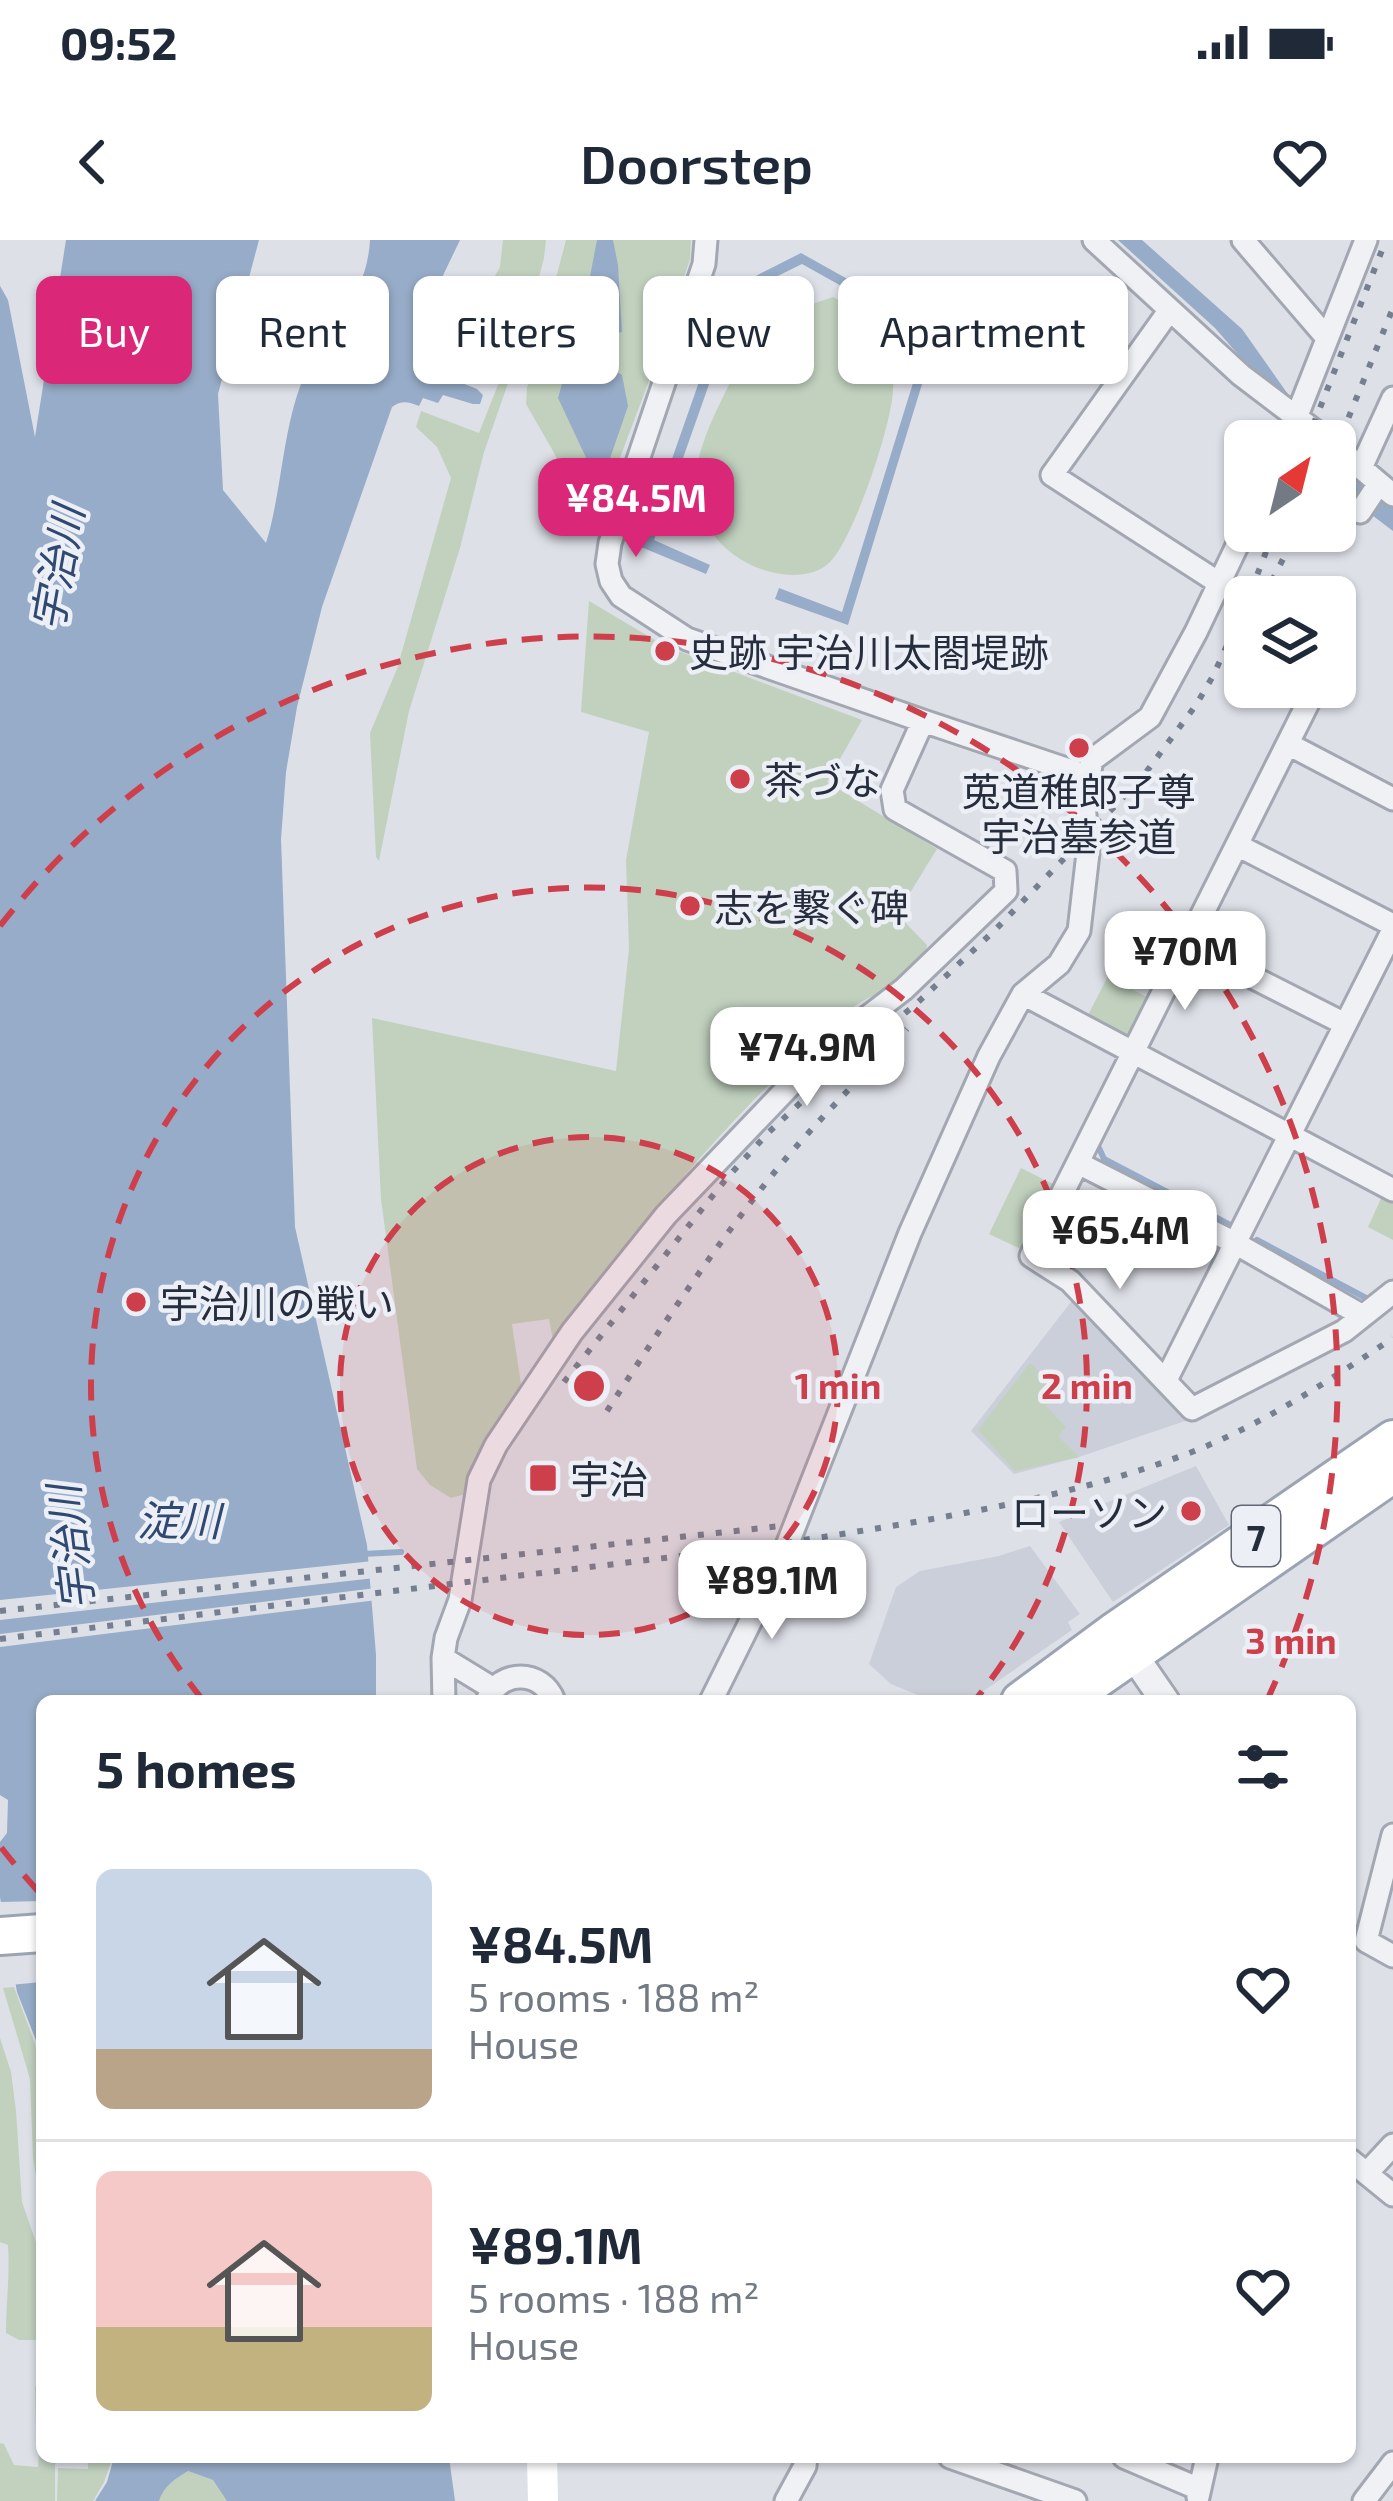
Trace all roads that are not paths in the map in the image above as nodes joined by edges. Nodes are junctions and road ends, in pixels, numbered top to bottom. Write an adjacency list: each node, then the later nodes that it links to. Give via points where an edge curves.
1 (706, 240): 18 (street, via 610,543 610,581 687,639)
2 (1094, 240): 5 (street)
3 (1243, 240): 6 (street)
4 (1366, 240): 6 (street)
5 (1169, 311): 8 (street); 16 (street, via 1052,475)
6 (1328, 338): 8 (street)
7 (1393, 398): 12 (street)
8 (1297, 417): 9 (street); 10 (street)
9 (1296, 420)
10 (1301, 420)
11 (1356, 464): 12 (street)
12 (1361, 468): 13 (street)
13 (1382, 490): 14 (street)
14 (1361, 511)
15 (1234, 552): 16 (street)
16 (1219, 583): 20 (street, via 1150,717 1092,760)
17 (1306, 708): 19 (street)
18 (923, 721): 20 (street); 38 (street, via 892,790 895,808 1005,871 1006,891 904,989 822,1052 666,1215 572,1332 479,1480)
19 (1288, 744): 21 (street); 22 (street)
20 (1087, 776): 25 (street, via 1078,932 1059,964)
21 (1393, 799)
22 (1237, 845): 23 (street); 24 (street)
23 (1393, 928): 26 (street)
24 (1187, 944): 26 (street); 27 (street)
25 (1023, 994): 27 (street); 42 (street, via 988,1056 782,1558)
26 (1346, 1024): 28 (street)
27 (1133, 1052): 28 (street); 29 (street)
28 (1290, 1135): 30 (street); 31 (street)
29 (1078, 1163): 31 (street); 34 (street, via 1031,1256 1070,1281)
30 (1392, 1188)
31 (1235, 1243): 33 (street); 34 (street)
32 (1393, 1292): 33 (street)
33 (1363, 1316): 34 (street, via 1192,1409)
34 (1166, 1380)
35 (1393, 1439): 37 (main road, 7)
36 (1393, 1474): 37 (main road, 7)
37 (1125, 1642): 43 (main road, 7); 44 (main road, 7); 45 (street)
38 (443, 1658): 39 (street); 40 (street)
39 (444, 1695)
40 (489, 1695): 41 (street, via 507,1679 529,1677)
41 (551, 1695)
42 (714, 1695)
43 (1031, 1695)
44 (1072, 1695)
45 (1161, 1695)
46 (1393, 1834): 49 (street, via 1366,1940)
47 (36, 1933): 48 (main road)
48 (0, 1936)
49 (1393, 1956)
50 (1393, 2145): 51 (street)
51 (1358, 2166): 52 (street)
52 (1393, 2195)
53 (542, 2463): 60 (main road)
54 (805, 2463): 61 (street)
55 (967, 2463): 62 (street)
56 (1136, 2463): 59 (street)
57 (1206, 2463): 59 (street)
58 (1393, 2463): 63 (street)
59 (1198, 2495)
60 (543, 2501)
61 (786, 2501)
62 (1075, 2501)
63 (1364, 2501)

